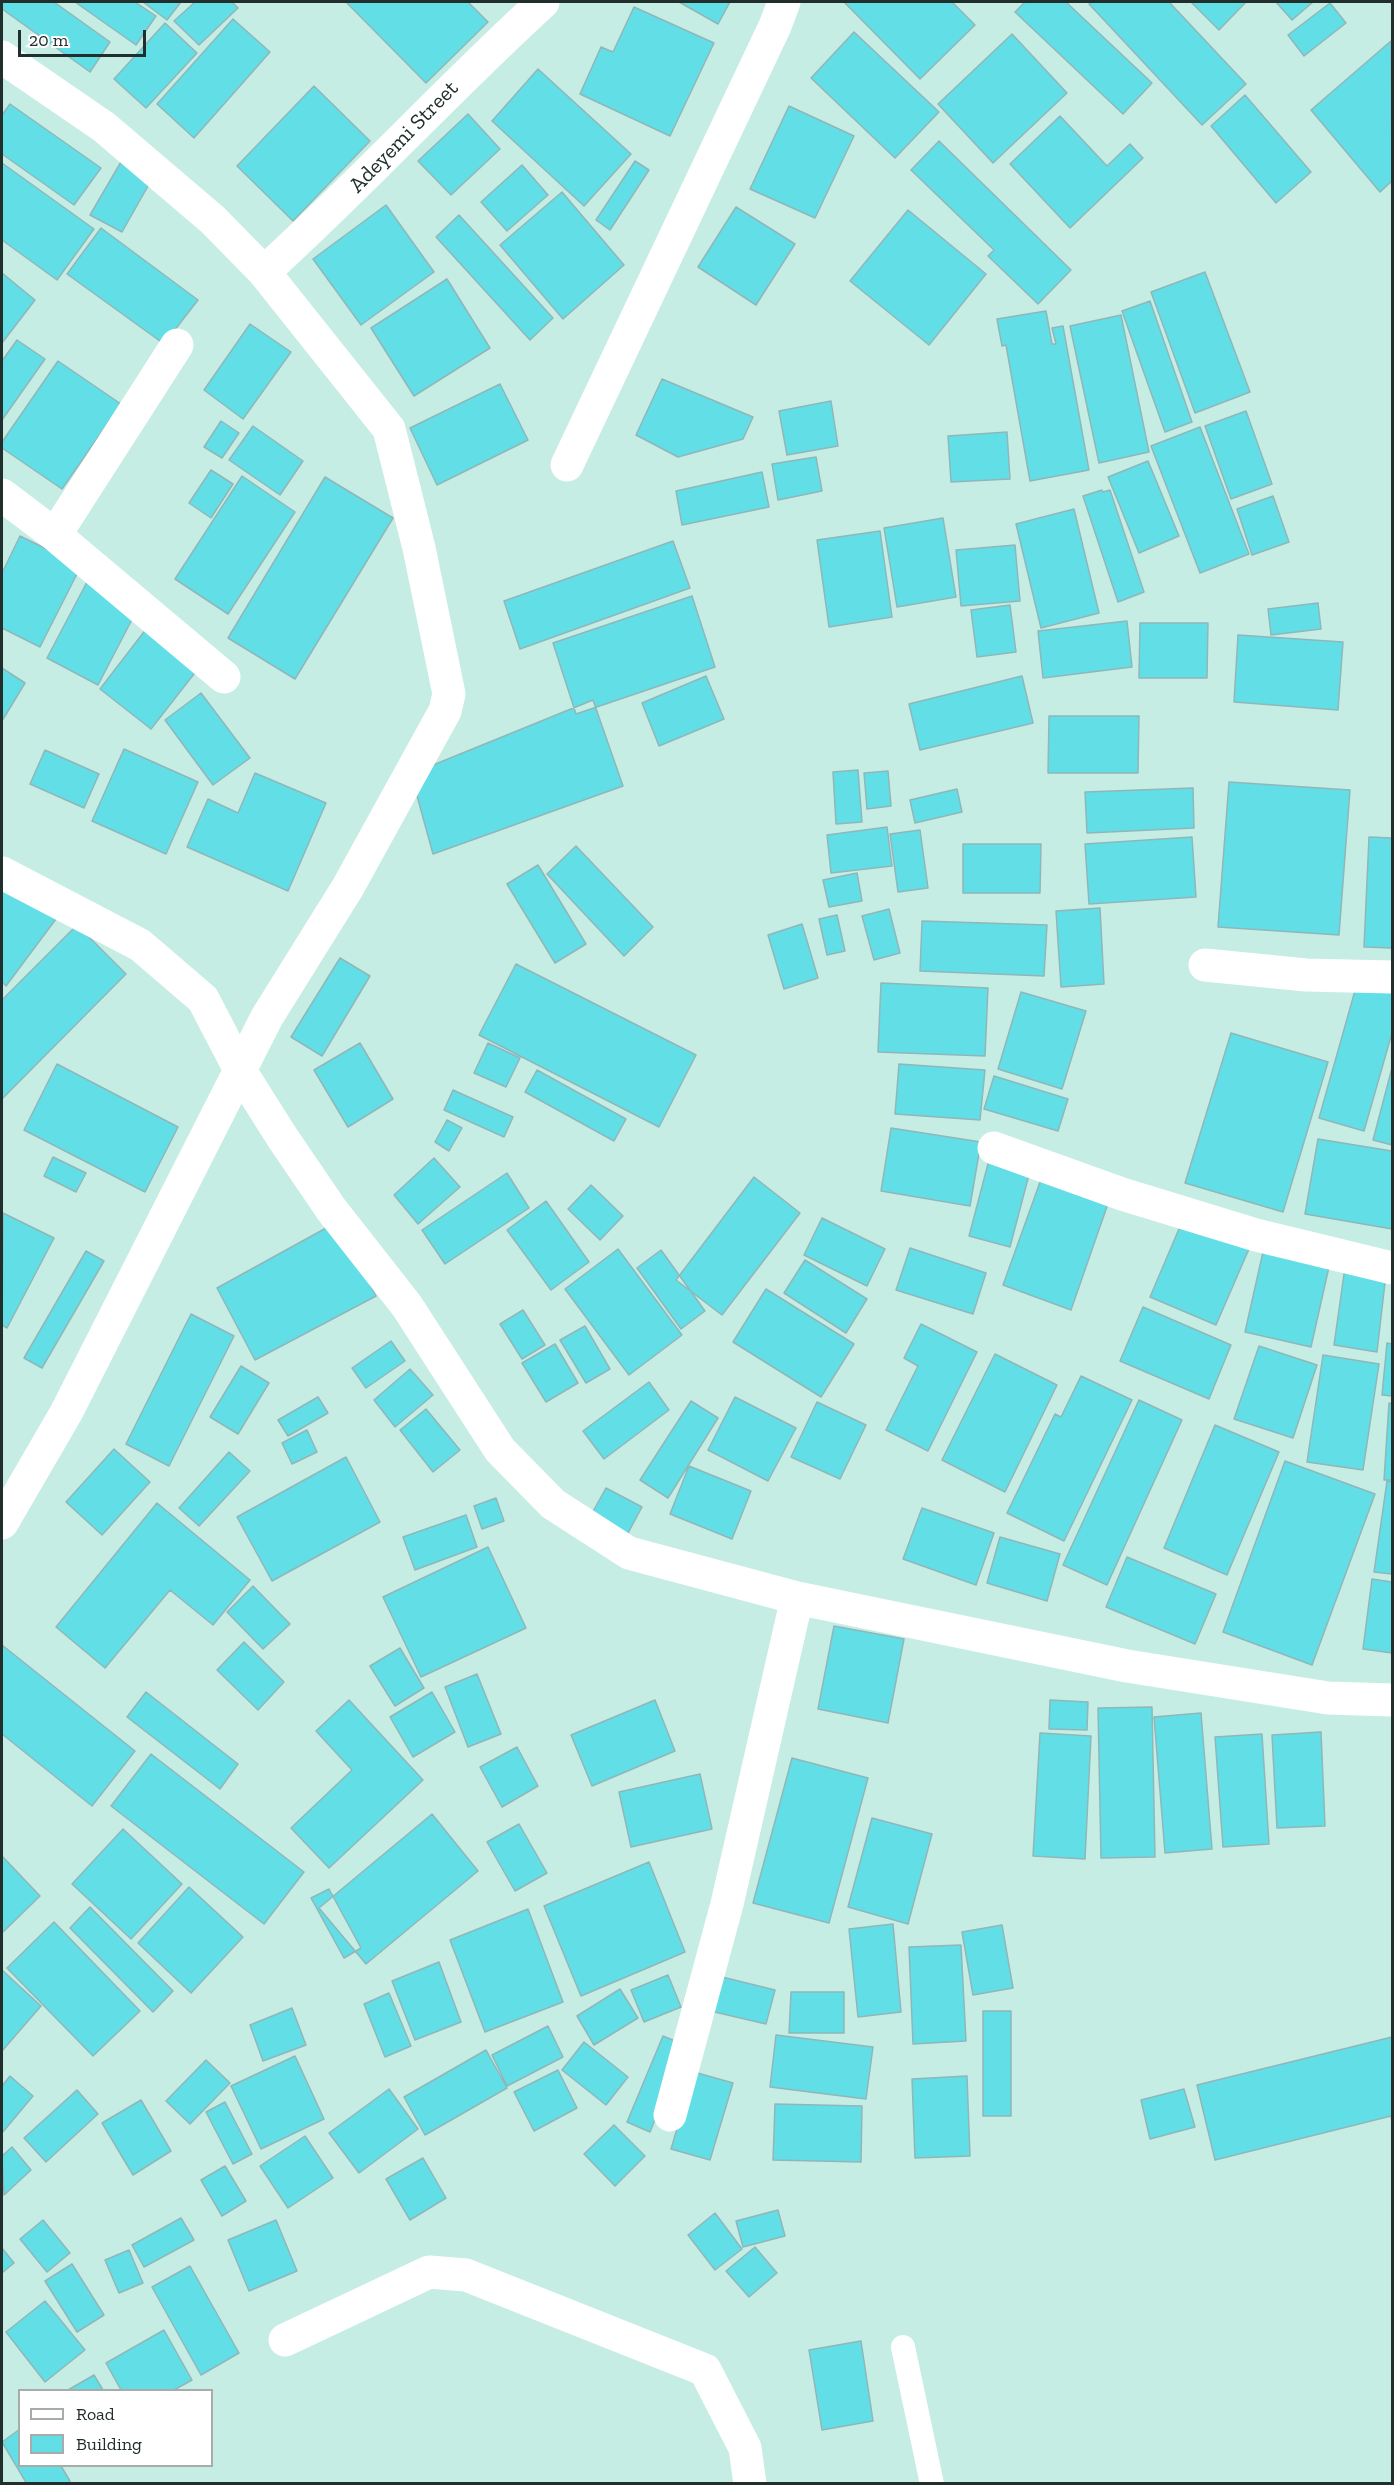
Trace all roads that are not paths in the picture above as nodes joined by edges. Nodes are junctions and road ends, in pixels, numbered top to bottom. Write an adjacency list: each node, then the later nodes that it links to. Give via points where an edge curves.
1 (543, 2): 4 (street, Adeyemi Street)
2 (784, 2): 6 (street)
3 (2, 57): 4 (street, via 104,127 213,220)
4 (264, 272): 13 (street, via 389,429 449,694 445,711 348,887 275,1005)
5 (177, 345): 8 (street)
6 (567, 465)
7 (2, 495): 8 (street)
8 (55, 535): 9 (street)
9 (224, 677)
10 (2, 873): 13 (street, via 140,945 169,969 203,999)
11 (1205, 965): 12 (street, via 1306,975)
12 (1392, 977)
13 (241, 1072): 16 (street, via 66,1413); 17 (street, via 325,1200 407,1306 500,1450 553,1504 629,1553)
14 (994, 1148): 15 (street, via 1245,1232)
15 (1392, 1268)
16 (2, 1523)
17 (797, 1598): 18 (street, via 1127,1666 1328,1698); 19 (street, via 728,1904)
18 (1392, 1700)
19 (670, 2115)
20 (285, 2340): 22 (street, via 429,2272 466,2276 705,2370 745,2448)
21 (903, 2347): 23 (lane)
22 (750, 2484)
23 (932, 2484)

